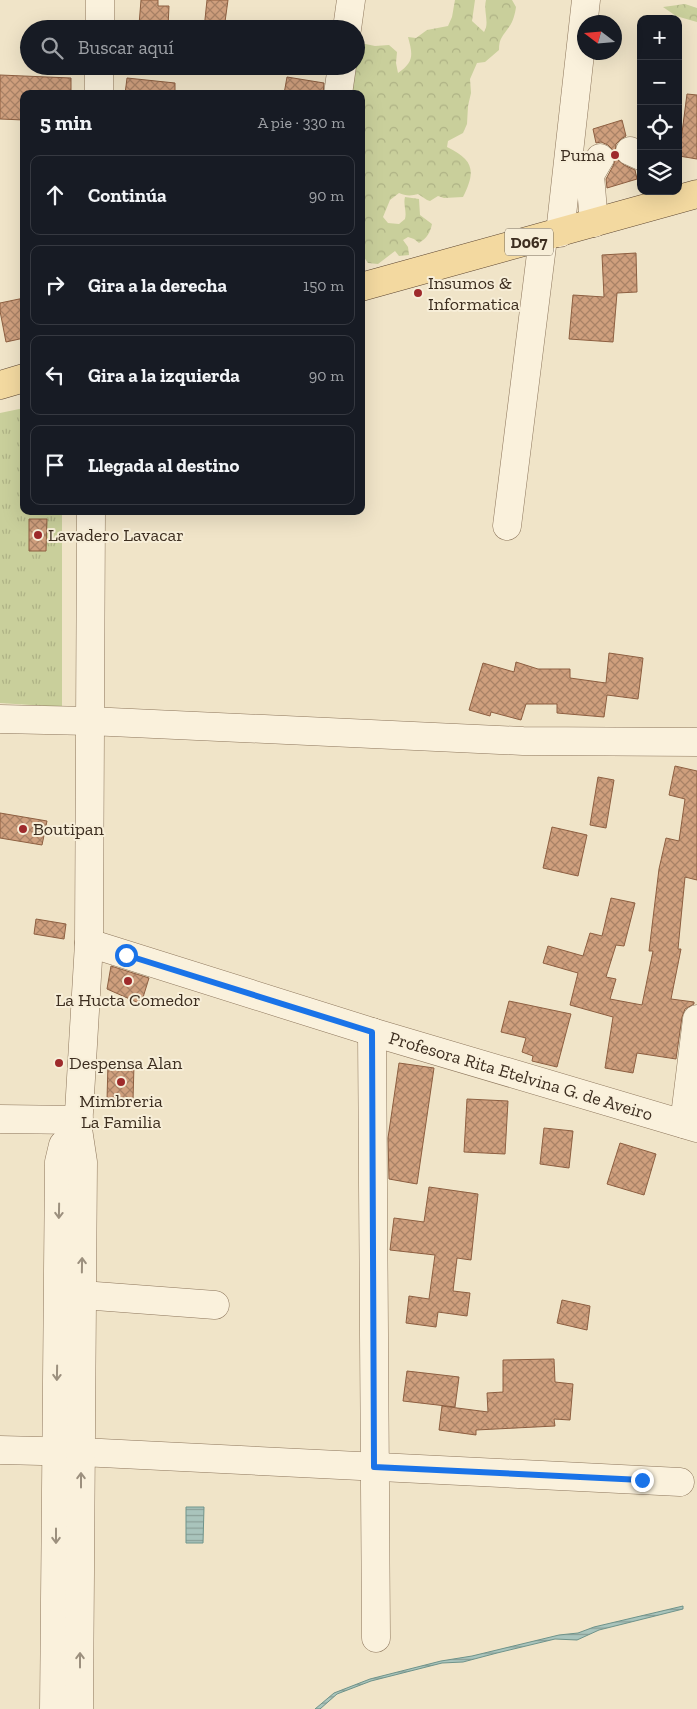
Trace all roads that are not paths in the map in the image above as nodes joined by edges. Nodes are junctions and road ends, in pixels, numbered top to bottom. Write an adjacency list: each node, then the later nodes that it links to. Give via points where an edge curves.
1 (100, 0): 4 (street)
2 (351, 0): 5 (street)
3 (586, 0): 13 (street)
4 (100, 20)
5 (348, 20)
6 (100, 75): 8 (street)
7 (341, 75): 9 (street)
8 (99, 90)
9 (339, 90)
10 (600, 158): 12 (street, via 590,175)
11 (684, 195): 12 (main road, D067)
12 (594, 223): 13 (main road, D067)
13 (551, 235): 14 (main road, D067); 18 (street)
14 (365, 287)
15 (20, 379): 16 (main road)
16 (0, 385)
17 (91, 515): 20 (street)
18 (507, 526)
19 (0, 719): 20 (street)
20 (89, 720): 21 (street, via 524,741); 22 (street)
21 (697, 742)
22 (89, 943): 24 (street, Profesora Rita Etelvina G. de Aveiro); 26 (street)
23 (697, 1019): 27 (street)
24 (372, 1032): 27 (street, Profesora Rita Etelvina G. de Aveiro); 32 (street)
25 (0, 1119): 26 (street)
26 (79, 1124): 28 (street, one-way to 26, via 83,1162); 31 (street, one-way to 31, via 63,1145 59,1162)
27 (691, 1126)
28 (82, 1295): 29 (street); 31 (street)
29 (215, 1304)
30 (0, 1450): 31 (street)
31 (69, 1451): 32 (street); 35 (street, one-way to 35); 36 (street, one-way to 31)
32 (374, 1467): 33 (street); 34 (street)
33 (680, 1482)
34 (376, 1638)
35 (54, 1709)
36 (80, 1709)

